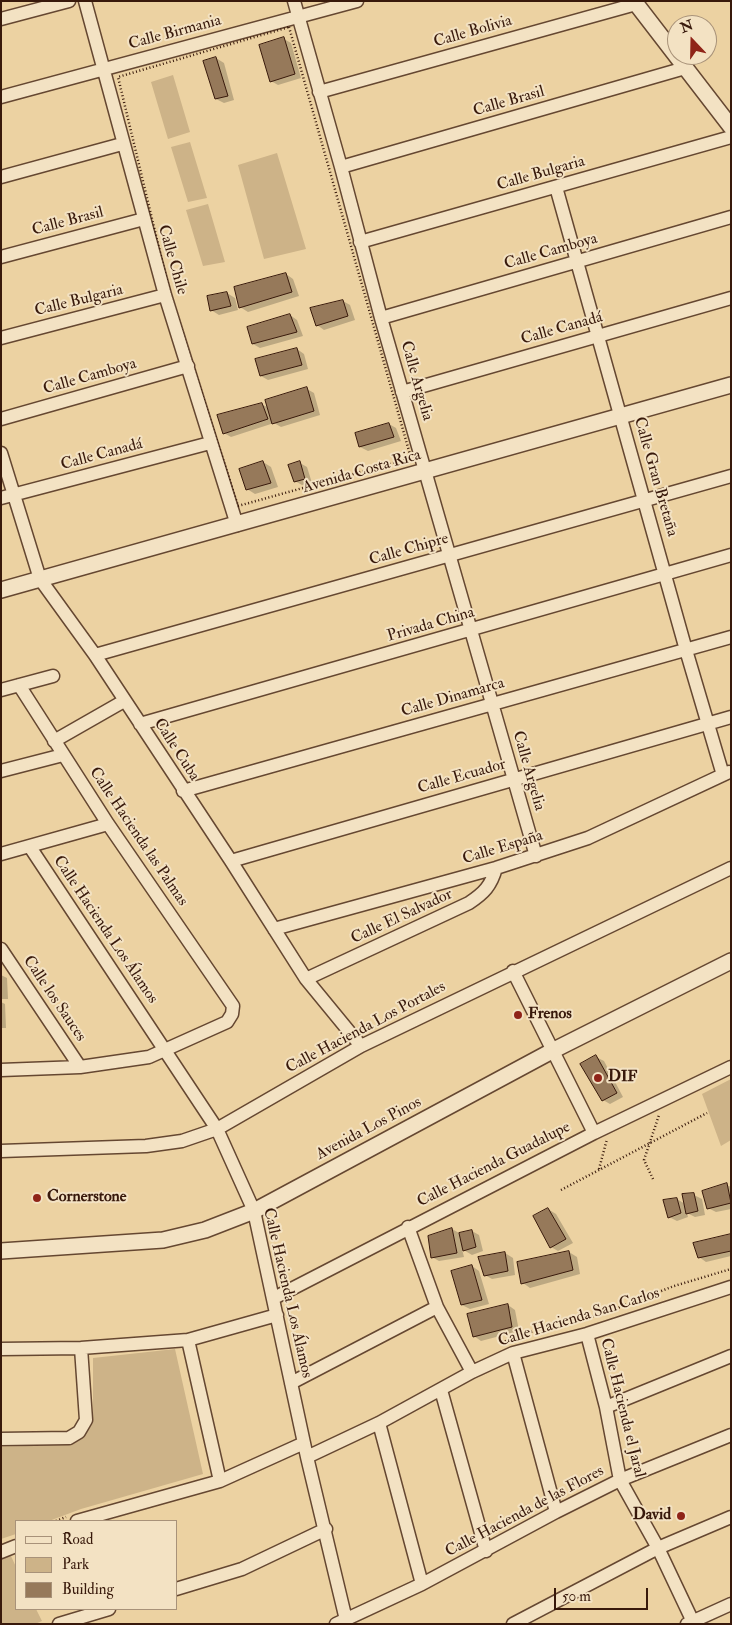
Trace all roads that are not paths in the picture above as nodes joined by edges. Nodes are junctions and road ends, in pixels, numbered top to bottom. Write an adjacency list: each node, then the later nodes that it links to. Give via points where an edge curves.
1 (69, 1): 7 (street)
2 (85, 1): 9 (street, Calle Chile)
3 (294, 1): 6 (street, Calle Argelia)
4 (357, 1): 6 (street, Calle Birmania)
5 (635, 2): 8 (street); 10 (street, Calle Bolivia)
6 (298, 17): 9 (street, Calle Birmania); 10 (street, Calle Argelia)
7 (1, 19)
8 (685, 68): 12 (street); 15 (street, Calle Brasil)
9 (103, 69): 11 (street, Calle Birmania); 14 (street, Calle Chile)
10 (319, 92): 15 (street, Calle Argelia)
11 (1, 97)
12 (731, 127)
13 (731, 137): 17 (street, Calle Bulgaria)
14 (122, 144): 16 (street); 19 (street, Calle Chile)
15 (342, 167): 20 (street, Calle Argelia)
16 (1, 177)
17 (556, 187): 20 (street, Calle Bulgaria); 22 (street, Calle Gran Bretaña)
18 (731, 217): 22 (street, Calle Camboya)
19 (144, 219): 21 (street, Calle Brasil); 23 (street, Calle Chile)
20 (360, 242): 25 (street, Calle Argelia)
21 (1, 257)
22 (577, 261): 25 (street, Calle Camboya); 26 (street, Calle Gran Bretaña)
23 (165, 295): 27 (street, Calle Bulgaria); 28 (street, Calle Chile)
24 (731, 298): 26 (street, Calle Canadá)
25 (381, 318): 30 (street, Calle Argelia)
26 (598, 336): 30 (street, Calle Canadá); 31 (street, Calle Gran Bretaña)
27 (1, 338)
28 (188, 366): 32 (street, Calle Camboya); 33 (street, Calle Chile)
29 (731, 386): 31 (street, Avenida Costa Rica)
30 (402, 392): 35 (street, Calle Argelia)
31 (621, 417): 35 (street, Avenida Costa Rica); 38 (street, Calle Gran Bretaña)
32 (1, 419)
33 (210, 443): 37 (street, Calle Canadá); 39 (street, Calle Chile)
34 (1, 453): 37 (street, Calle Cuba)
35 (426, 472): 39 (street, Avenida Costa Rica); 41 (street, Calle Argelia)
36 (731, 476): 38 (street, Calle Chipre)
37 (7, 497): 43 (street, Calle Cuba)
38 (645, 499): 41 (street, Calle Chipre); 42 (street, Calle Gran Bretaña)
39 (237, 525): 43 (street, Avenida Costa Rica)
40 (731, 555): 42 (street, Privada China)
41 (449, 556): 45 (street, Calle Argelia); 48 (street, Calle Chipre)
42 (665, 573): 45 (street, Privada China); 47 (street, Calle Gran Bretaña)
43 (40, 579): 44 (street, Avenida Costa Rica); 48 (street, Calle Cuba)
44 (1, 590)
45 (471, 630): 53 (street, Calle Argelia); 55 (street, Privada China)
46 (731, 637): 47 (street, Calle Dinamarca)
47 (686, 650): 53 (street, Calle Dinamarca); 56 (street, Calle Gran Bretaña)
48 (95, 654): 52 (street, Calle Cuba)
49 (53, 676): 50 (street)
50 (19, 685): 51 (street); 57 (street, Calle Hacienda las Palmas)
51 (1, 690)
52 (124, 701): 55 (street, Calle Cuba); 57 (street)
53 (492, 704): 61 (street, Calle Argelia); 62 (street, Calle Dinamarca)
54 (731, 717): 56 (street, Calle Ecuador)
55 (140, 724): 62 (street, Calle Cuba)
56 (708, 724): 60 (street, Calle Gran Bretaña); 61 (street, Calle Ecuador)
57 (54, 742): 58 (street, Calle Hacienda las Palmas)
58 (63, 755): 59 (street); 63 (street, Calle Hacienda las Palmas)
59 (1, 771)
60 (727, 773): 66 (street, Calle España, via 606,830)
61 (514, 780): 66 (street, Calle Argelia); 67 (street, Calle Ecuador)
62 (183, 791): 67 (street, Calle Cuba)
63 (108, 824): 64 (street); 76 (street, Calle Hacienda las Palmas, via 233,1006 227,1022)
64 (30, 846): 65 (street); 76 (street, Calle Hacienda Los Álamos)
65 (1, 854)
66 (536, 856): 68 (street, Calle España)
67 (231, 861): 70 (street, Calle Cuba)
68 (496, 868): 70 (street, Calle España); 74 (street, Calle El Salvador, via 492,883 469,903)
69 (731, 868): 73 (street, Calle Hacienda Los Portales)
70 (274, 929): 74 (street, Calle Cuba)
71 (1, 949): 78 (street, Calle los Sauces)
72 (731, 961): 77 (street, Avenida Los Pinos)
73 (514, 971): 75 (street, Calle Hacienda Los Portales); 77 (street)
74 (306, 979): 75 (street, Calle Cuba)
75 (361, 1046): 81 (street, Calle Hacienda Los Portales)
76 (166, 1051): 78 (street, via 125,1062); 81 (street, Calle Hacienda Los Álamos)
77 (552, 1051): 82 (street); 84 (street, Avenida Los Pinos)
78 (80, 1067): 80 (street)
79 (731, 1067): 82 (street, Calle Hacienda Guadalupe)
80 (1, 1070)
81 (217, 1129): 83 (street, Calle Hacienda Los Portales, via 182,1141 146,1146); 84 (street, Calle Hacienda Los Álamos)
82 (594, 1133): 85 (street, Calle Hacienda Guadalupe)
83 (1, 1151)
84 (254, 1211): 86 (street, Avenida Los Pinos, via 204,1230 163,1240); 88 (street, Calle Hacienda Los Álamos)
85 (408, 1227): 88 (street, Calle Hacienda Guadalupe); 89 (street)
86 (1, 1251)
87 (731, 1287): 91 (street, Calle Hacienda San Carlos)
88 (274, 1298): 90 (street, Calle Hacienda Los Álamos)
89 (437, 1306): 97 (street); 98 (street)
90 (277, 1315): 92 (street); 98 (street, Calle Hacienda Los Álamos)
91 (587, 1334): 95 (street, Calle Hacienda San Carlos); 100 (street, Calle Hacienda el Jaral)
92 (188, 1340): 93 (street); 107 (street)
93 (81, 1348): 94 (street); 103 (street, via 86,1420 79,1432 69,1438)
94 (1, 1349)
95 (513, 1353): 97 (street, Calle Hacienda San Carlos); 108 (street)
96 (731, 1356): 100 (street)
97 (472, 1372): 99 (street, Calle Hacienda San Carlos)
98 (291, 1383): 104 (street, Calle Hacienda Los Álamos)
99 (441, 1390): 101 (street, Calle Hacienda San Carlos); 114 (street)
100 (606, 1407): 106 (street, Calle Hacienda el Jaral)
101 (379, 1423): 105 (street, Calle Hacienda San Carlos); 116 (street)
102 (731, 1435): 106 (street, Calle Hacienda de las Flores)
103 (1, 1439)
104 (304, 1442): 105 (street, Calle Hacienda Los Álamos); 107 (street)
105 (307, 1457): 111 (street, Calle Hacienda Los Álamos)
106 (620, 1480): 108 (street, Calle Hacienda de las Flores); 113 (street, Calle Hacienda el Jaral)
107 (220, 1481): 110 (street)
108 (556, 1512): 114 (street, Calle Hacienda de las Flores)
109 (731, 1517): 113 (street)
110 (74, 1519)
111 (326, 1529): 117 (street, via 242,1569); 120 (street, Calle Hacienda Los Álamos)
112 (15, 1546): 115 (street)
113 (658, 1548): 121 (street, Calle Hacienda el Jaral); 123 (street)
114 (486, 1551): 116 (street, Calle Hacienda de las Flores)
115 (1, 1552)
116 (422, 1584): 120 (street, Calle Hacienda de las Flores)
117 (178, 1588)
118 (731, 1604): 121 (street)
119 (106, 1610): 122 (street)
120 (343, 1622)
121 (691, 1623)
122 (59, 1624)
123 (513, 1624)

